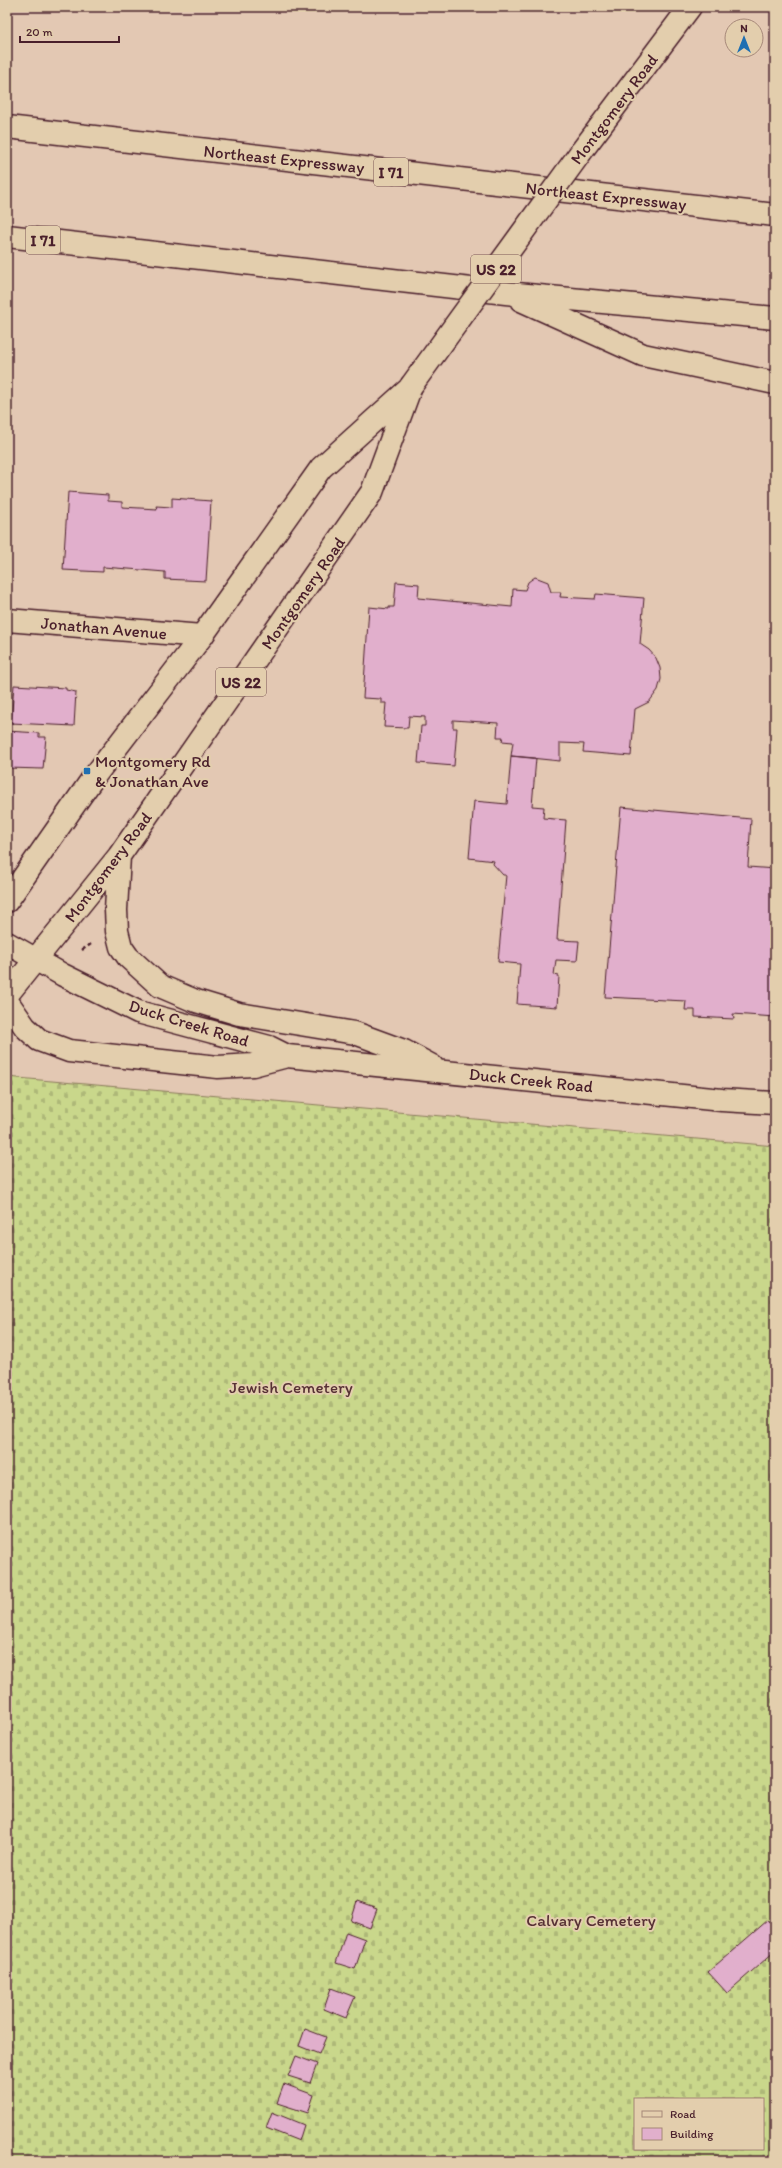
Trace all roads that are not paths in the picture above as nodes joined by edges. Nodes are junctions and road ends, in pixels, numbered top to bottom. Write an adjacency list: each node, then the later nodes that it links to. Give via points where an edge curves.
1 (690, 7): 8 (main road, Montgomery Road / US 22, bridge)
2 (7, 127): 3 (main road, Northeast Expressway / I 71)
3 (775, 215)
4 (7, 236): 5 (main road, I 71)
5 (506, 293): 6 (main road, I 71); 7 (main road, via 643,355)
6 (775, 318)
7 (775, 383)
8 (411, 386): 10 (main road, Montgomery Road / US 22, via 321,468); 11 (main road, Montgomery Road / US 22, via 372,492)
9 (7, 620): 10 (main road, Jonathan Avenue)
10 (202, 636): 12 (main road, Montgomery Road / US 22, via 93,778)
11 (119, 856): 14 (main road, Montgomery Road / US 22); 18 (main road, via 116,910 121,947 160,986 193,1000 239,1014 355,1033 404,1051)
12 (7, 901)
13 (7, 943): 14 (main road, Duck Creek Road)
14 (36, 959): 15 (main road, Montgomery Road / US 22); 17 (main road, Duck Creek Road, via 138,1012 269,1047)
15 (7, 995)
16 (7, 1000): 17 (main road, Duck Creek Road, via 25,1027 39,1040 69,1051 218,1067 253,1065)
17 (287, 1056): 18 (main road, Duck Creek Road)
18 (442, 1071): 19 (main road, Duck Creek Road, via 722,1100)
19 (775, 1103)

